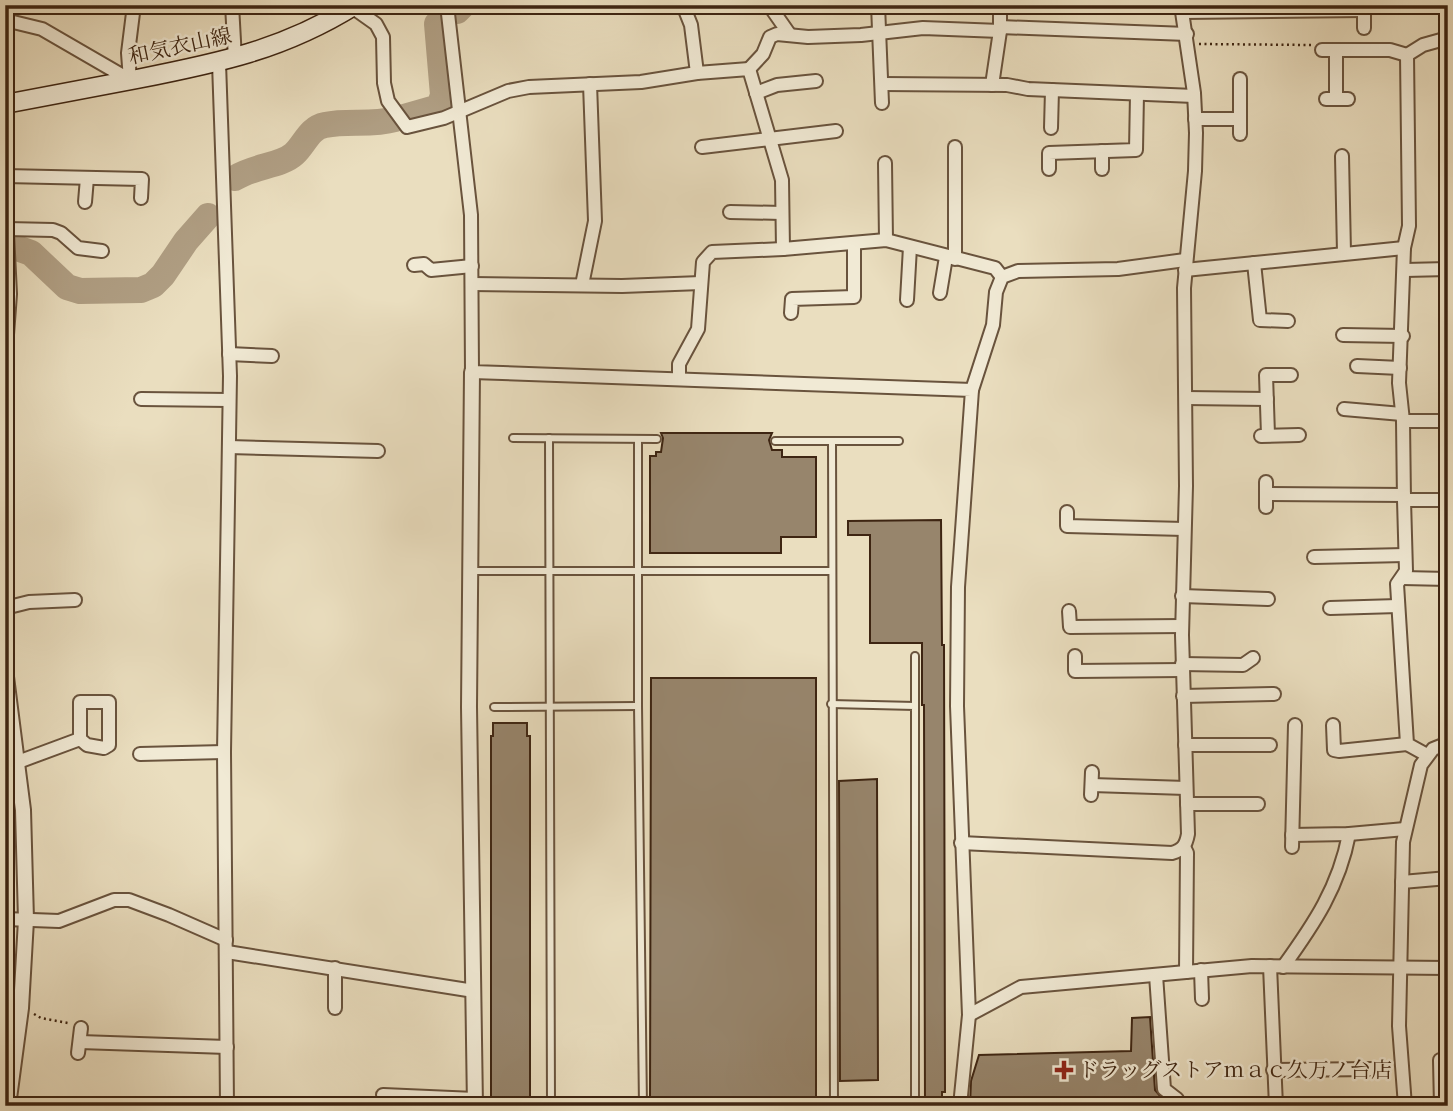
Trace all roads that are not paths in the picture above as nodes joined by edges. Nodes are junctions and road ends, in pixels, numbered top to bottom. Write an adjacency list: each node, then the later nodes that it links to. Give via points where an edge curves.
1 (134, 5): 25 (street)
2 (232, 5): 21 (street)
3 (447, 5): 37 (street)
4 (683, 5): 23 (street, via 691,25)
5 (769, 5): 15 (street)
6 (878, 5): 14 (street)
7 (1000, 5): 13 (street)
8 (353, 6): 21 (main road, 和気衣山線, via 280,43); 37 (street, via 376,24 383,37 388,102 407,127)
9 (1364, 8): 10 (street); 12 (street)
10 (1182, 9): 17 (street)
11 (5, 20): 25 (street, via 43,29)
12 (1364, 28)
13 (1000, 29): 14 (street, via 923,28); 17 (street); 29 (street)
14 (880, 33): 15 (street); 28 (street)
15 (790, 34): 22 (street, via 770,37 764,54)
16 (1448, 38): 20 (street)
17 (1188, 39): 33 (street)
18 (1322, 50): 19 (street)
19 (1336, 50): 20 (street, via 1390,50); 34 (street)
20 (1407, 55): 62 (street, via 1409,213)
21 (227, 61): 25 (main road, 和気衣山線); 85 (street)
22 (749, 69): 23 (street); 31 (street)
23 (697, 73): 27 (street)
24 (1240, 79): 39 (street)
25 (130, 80): 36 (main road, 和気衣山線)
26 (817, 81): 31 (street, via 777,85)
27 (590, 84): 37 (street, via 508,91); 76 (street, via 595,220)
28 (883, 84): 29 (street); 35 (street)
29 (992, 85): 30 (street)
30 (1052, 90): 32 (street); 40 (street)
31 (756, 93): 43 (street)
32 (1137, 94): 33 (street); 46 (street, via 1136,150)
33 (1194, 96): 38 (street)
34 (1337, 99)
35 (882, 103)
36 (5, 104)
37 (459, 112): 70 (street)
38 (1195, 119): 39 (street); 69 (street, via 1195,172)
39 (1240, 119): 42 (street)
40 (1051, 128)
41 (836, 131): 43 (street)
42 (1240, 134)
43 (769, 138): 44 (street); 57 (street, via 782,180)
44 (702, 147)
45 (955, 147): 66 (street)
46 (1102, 151): 49 (street, via 1049,153); 50 (street)
47 (885, 163): 59 (street)
48 (1357, 168): 65 (street, via 1342,162)
49 (1049, 169)
50 (1102, 169)
51 (5, 176): 52 (street)
52 (86, 177): 53 (street, via 142,178); 54 (street)
53 (141, 198)
54 (85, 202)
55 (730, 212): 57 (street)
56 (5, 213): 58 (street)
57 (782, 214): 63 (street)
58 (7, 229): 64 (street, via 53,230 78,248); 78 (street)
59 (886, 240): 60 (street); 61 (street)
60 (854, 243): 63 (street); 80 (street, via 854,298 792,299)
61 (910, 247): 66 (street); 79 (street)
62 (1404, 248): 65 (street); 72 (street)
63 (783, 249): 74 (street, via 712,252 703,262)
64 (102, 251)
65 (1344, 253): 67 (street)
66 (950, 258): 73 (street, via 995,268); 77 (street)
67 (1254, 263): 69 (street); 81 (street, via 1260,320)
68 (414, 265): 70 (street, via 424,264 431,270)
69 (1185, 265): 73 (street, via 1018,271); 93 (street)
70 (472, 266): 75 (street)
71 (1448, 269): 72 (street)
72 (1405, 270): 83 (street)
73 (1002, 277): 92 (street, via 993,325)
74 (701, 283): 76 (street); 91 (street, via 698,329 679,364)
75 (472, 284): 76 (street); 90 (street)
76 (582, 285)
77 (940, 293)
78 (7, 294): 84 (street)
79 (907, 300)
80 (791, 313)
81 (1289, 321)
82 (1343, 335): 83 (street)
83 (1403, 336): 89 (street)
84 (5, 348)
85 (229, 354): 86 (street); 96 (street)
86 (272, 356)
87 (1291, 360): 94 (street, via 1291,378 1266,375)
88 (1357, 366): 89 (street)
89 (1400, 368): 98 (street)
90 (472, 372): 91 (street); 117 (street)
91 (679, 378): 92 (street)
92 (972, 390): 160 (street, via 958,587)
93 (1186, 398): 94 (street); 114 (street)
94 (1267, 399): 100 (street, via 1264,435)
95 (141, 400): 96 (street)
96 (229, 400): 108 (street)
97 (1344, 409): 98 (street)
98 (1402, 418): 99 (street); 111 (street)
99 (1448, 422)
100 (1299, 435)
101 (513, 438): 102 (lane)
102 (550, 438): 103 (lane); 120 (lane)
103 (638, 439): 104 (lane); 118 (lane)
104 (657, 439)
105 (775, 441): 106 (lane)
106 (832, 442): 107 (lane); 119 (lane)
107 (899, 442)
108 (229, 447): 109 (street); 150 (street)
109 (378, 451)
110 (1266, 494): 111 (street)
111 (1404, 498): 112 (street); 115 (street)
112 (1448, 500)
113 (1067, 512): 114 (street, via 1067,526)
114 (1184, 529): 123 (street)
115 (1405, 555): 116 (street); 121 (street)
116 (1314, 557)
117 (469, 571): 120 (lane); 174 (street)
118 (638, 571): 119 (lane); 120 (lane); 140 (lane)
119 (832, 571): 138 (lane)
120 (550, 572): 139 (lane)
121 (1403, 578): 122 (street); 126 (street, via 1397,584)
122 (1448, 579)
123 (1182, 596): 124 (street); 130 (street)
124 (1268, 599)
125 (75, 600): 127 (street)
126 (1398, 606): 128 (street); 148 (street)
127 (5, 608)
128 (1330, 608)
129 (1069, 611): 130 (street, via 1070,627)
130 (1182, 626): 134 (street)
131 (915, 656): 141 (lane)
132 (1075, 656): 134 (street, via 1075,671)
133 (1252, 658): 134 (street, via 1243,665)
134 (1182, 667): 137 (street)
135 (5, 672): 153 (street)
136 (1274, 694): 137 (street)
137 (1183, 696): 149 (street)
138 (831, 704): 141 (lane); 189 (lane)
139 (551, 706): 140 (lane); 142 (lane); 187 (lane)
140 (638, 706): 188 (lane)
141 (915, 706): 190 (lane)
142 (494, 707)
143 (1295, 725): 159 (street, via 1292,841)
144 (1334, 725): 148 (street, via 1334,750)
145 (80, 739): 153 (street)
146 (1448, 743): 152 (street)
147 (1269, 744): 149 (street)
148 (1407, 744): 152 (street)
149 (1185, 745): 155 (street)
150 (224, 752): 151 (street); 166 (street)
151 (140, 754)
152 (1427, 755): 158 (street)
153 (18, 762): 165 (street)
154 (1092, 784): 155 (street)
155 (1186, 788): 156 (street)
156 (1187, 804): 157 (street); 161 (street)
157 (1258, 804)
158 (1405, 829): 159 (street); 163 (street)
159 (1349, 834): 167 (street, via 1324,907)
160 (961, 843): 161 (street, via 1171,853); 177 (street)
161 (1184, 847): 172 (street)
162 (1448, 878): 163 (street)
163 (1402, 882): 168 (street)
164 (5, 919): 165 (street)
165 (26, 920): 166 (street, via 59,921 114,900 129,900 169,915); 185 (street)
166 (226, 946): 169 (street); 179 (street)
167 (1277, 967): 168 (street); 171 (street); 182 (street)
168 (1400, 967): 170 (street); 194 (street)
169 (335, 968): 174 (street); 176 (street)
170 (1448, 968)
171 (1201, 970): 172 (street); 175 (street)
172 (1186, 972): 173 (street)
173 (1156, 975): 177 (street, via 1021,987); 192 (street, via 1164,1089 1177,1099)
174 (474, 991): 184 (street)
175 (1202, 999)
176 (335, 1008)
177 (970, 1015): 191 (street)
178 (78, 1037): 179 (street)
179 (227, 1047): 186 (street)
180 (1448, 1060): 195 (street, via 1440,1060)
181 (1376, 1069): 182 (street)
182 (1273, 1070): 193 (street)
183 (383, 1095): 184 (street)
184 (475, 1102)
185 (8, 1106)
186 (227, 1106)
187 (551, 1106)
188 (643, 1106)
189 (834, 1106)
190 (915, 1106)
191 (960, 1106)
192 (1178, 1106)
193 (1276, 1106)
194 (1405, 1106)
195 (1441, 1106)

